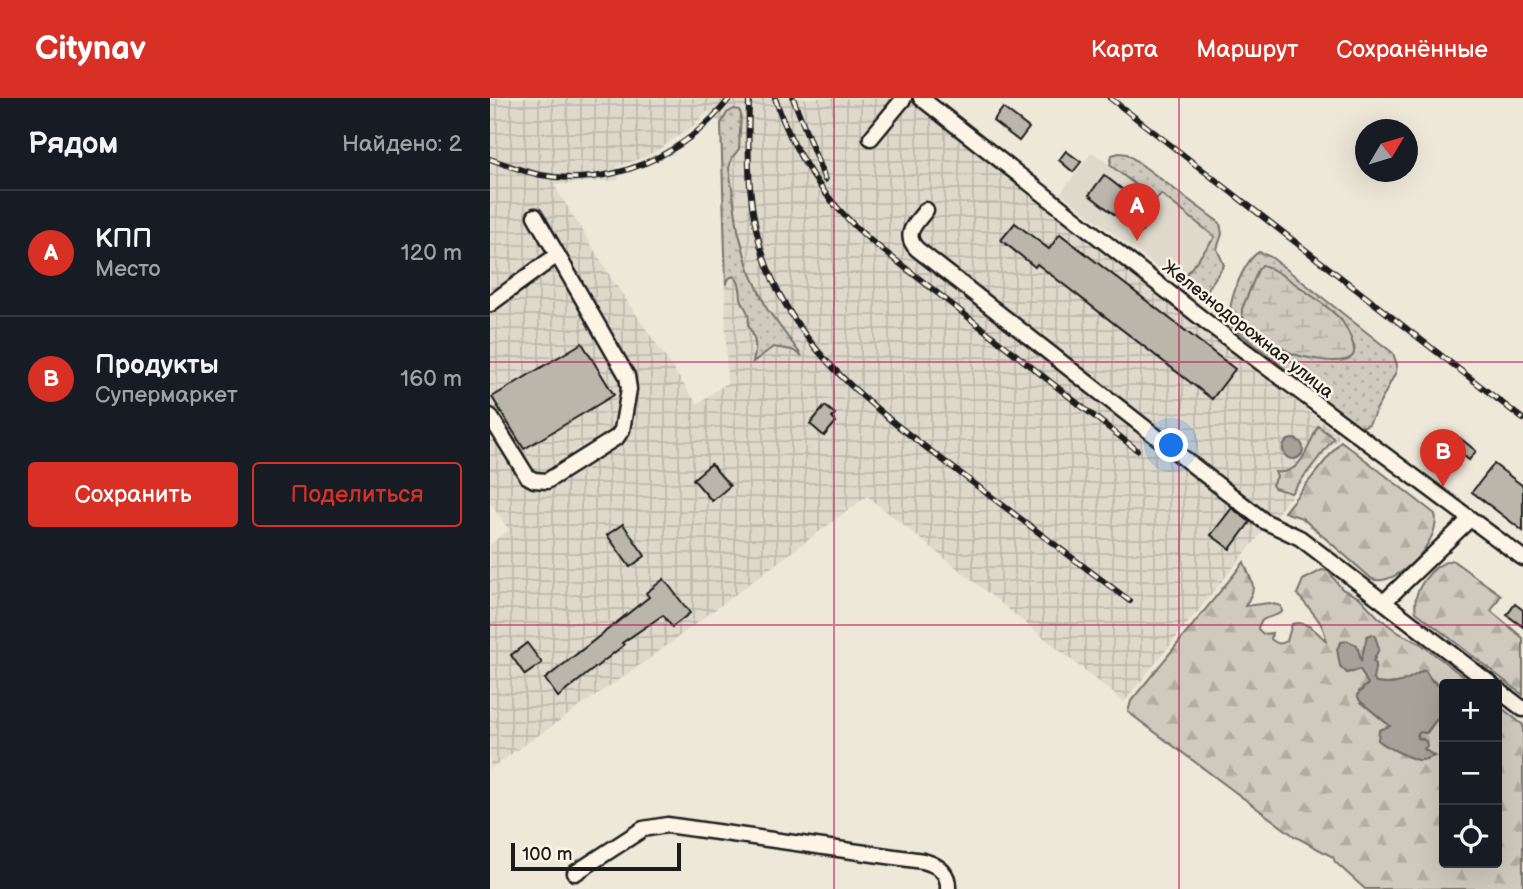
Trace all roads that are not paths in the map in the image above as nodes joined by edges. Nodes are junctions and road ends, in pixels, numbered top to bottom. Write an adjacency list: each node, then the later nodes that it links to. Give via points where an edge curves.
1 (904, 98): 3 (street)
2 (921, 98): 9 (street, Железнодорожная улица, via 1209,324)
3 (871, 138)
4 (926, 210): 11 (street, via 909,234 917,249 1264,521 1300,538)
5 (535, 216): 6 (street)
6 (557, 255): 7 (street); 8 (street, via 627,376 622,430 588,457 540,482 527,476)
7 (490, 304)
8 (490, 416)
9 (1470, 519): 10 (street, Железнодорожная улица); 11 (street)
10 (1523, 558)
11 (1384, 602): 12 (street)
12 (1484, 679)
13 (1502, 693): 14 (street)
14 (1523, 709)
15 (575, 873): 16 (street, via 643,829 667,825 923,861 946,875)
16 (948, 889)

